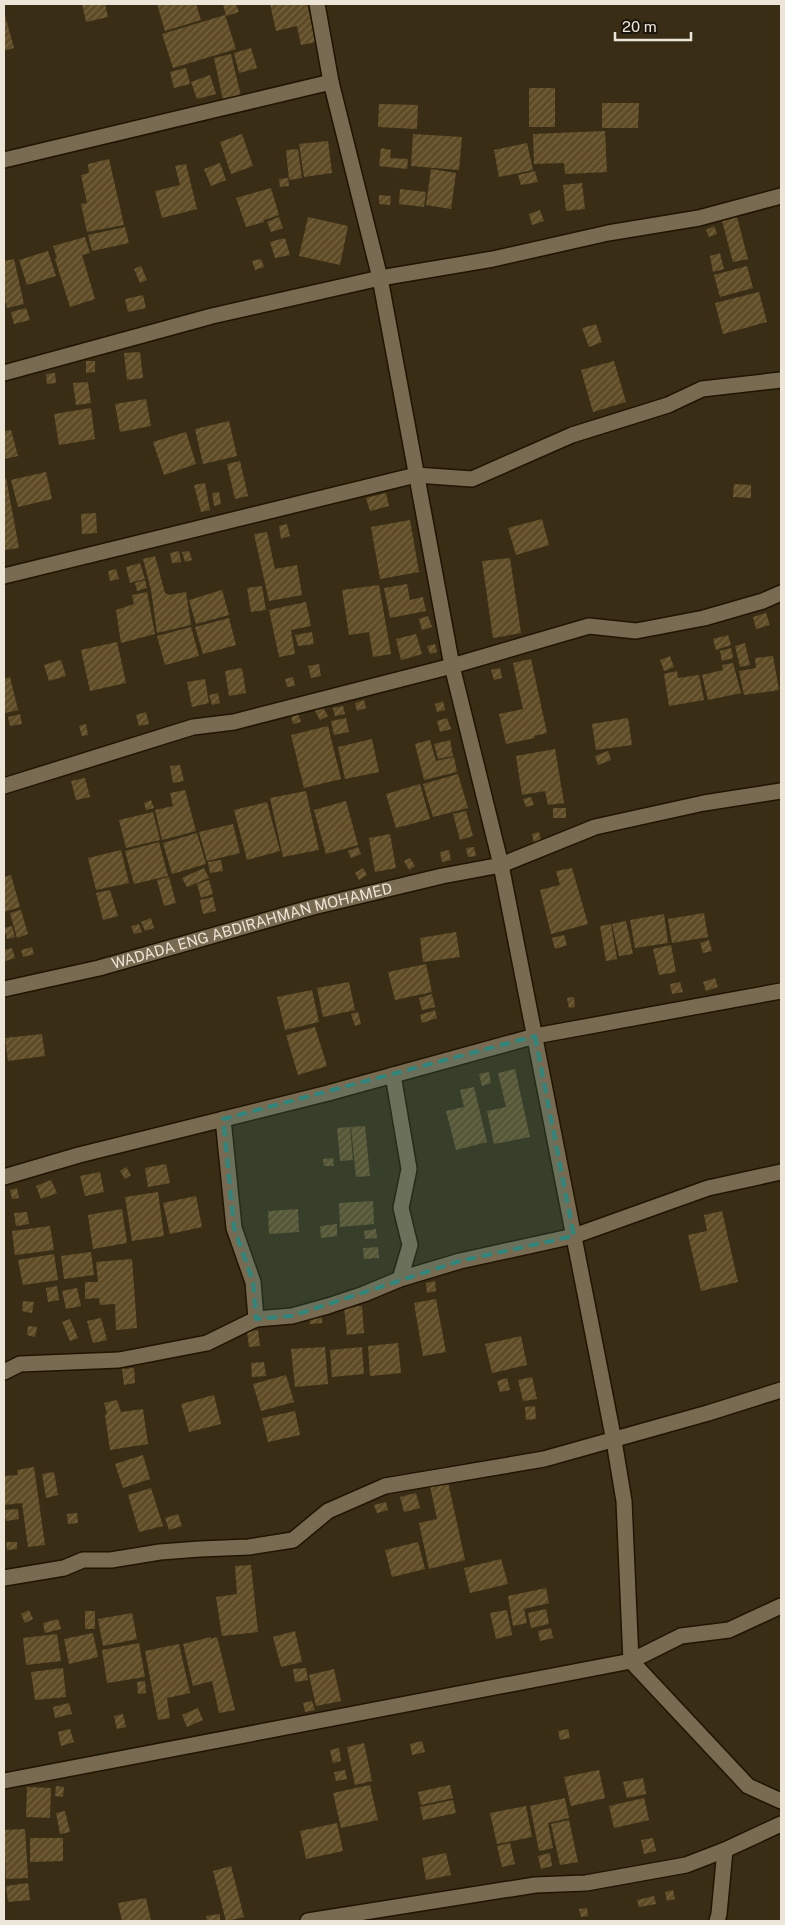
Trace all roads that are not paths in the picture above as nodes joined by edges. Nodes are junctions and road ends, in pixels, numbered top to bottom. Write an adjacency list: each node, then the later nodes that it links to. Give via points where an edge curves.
1 (317, 4): 2 (street)
2 (331, 82): 3 (street); 5 (street)
3 (4, 160)
4 (781, 196): 5 (street, via 699,218)
5 (380, 278): 6 (street, via 212,316); 8 (street)
6 (4, 373)
7 (781, 380): 8 (street, via 702,389 668,404 572,435 472,479)
8 (416, 475): 9 (street); 11 (street)
9 (4, 576)
10 (781, 593): 11 (street, via 704,618 636,631 589,626)
11 (452, 666): 12 (street, via 234,722 192,727); 14 (street)
12 (4, 786)
13 (781, 792): 14 (street, WADADA ENG ABDIRAHMAN MOHAMED, via 704,803 595,827)
14 (501, 865): 15 (street, WADADA ENG ABDIRAHMAN MOHAMED, via 313,906 99,968); 17 (street)
15 (4, 989)
16 (781, 991): 17 (street)
17 (534, 1036): 18 (street); 22 (street)
18 (393, 1075): 19 (street); 23 (street, via 409,1169 401,1208 410,1245)
19 (223, 1119): 21 (street); 24 (street, via 234,1228 253,1282)
20 (781, 1172): 22 (street, via 708,1188)
21 (4, 1177)
22 (574, 1236): 23 (street, via 460,1261); 27 (street)
23 (400, 1279): 24 (street, via 328,1306 292,1316)
24 (256, 1320): 25 (street, via 206,1343 119,1360 20,1364)
25 (4, 1372)
26 (781, 1390): 27 (street)
27 (614, 1441): 28 (street, via 544,1459 385,1486 328,1510 293,1540 249,1547 83,1560 64,1568); 30 (street, via 624,1501)
28 (4, 1578)
29 (781, 1606): 30 (street, via 729,1630 681,1636)
30 (631, 1661): 31 (street); 32 (street, via 748,1786)
31 (4, 1780)
32 (781, 1801)
33 (781, 1824): 34 (street)
34 (725, 1850): 35 (street, via 686,1865 586,1883 535,1885); 36 (street)
35 (308, 1921)
36 (717, 1921)

